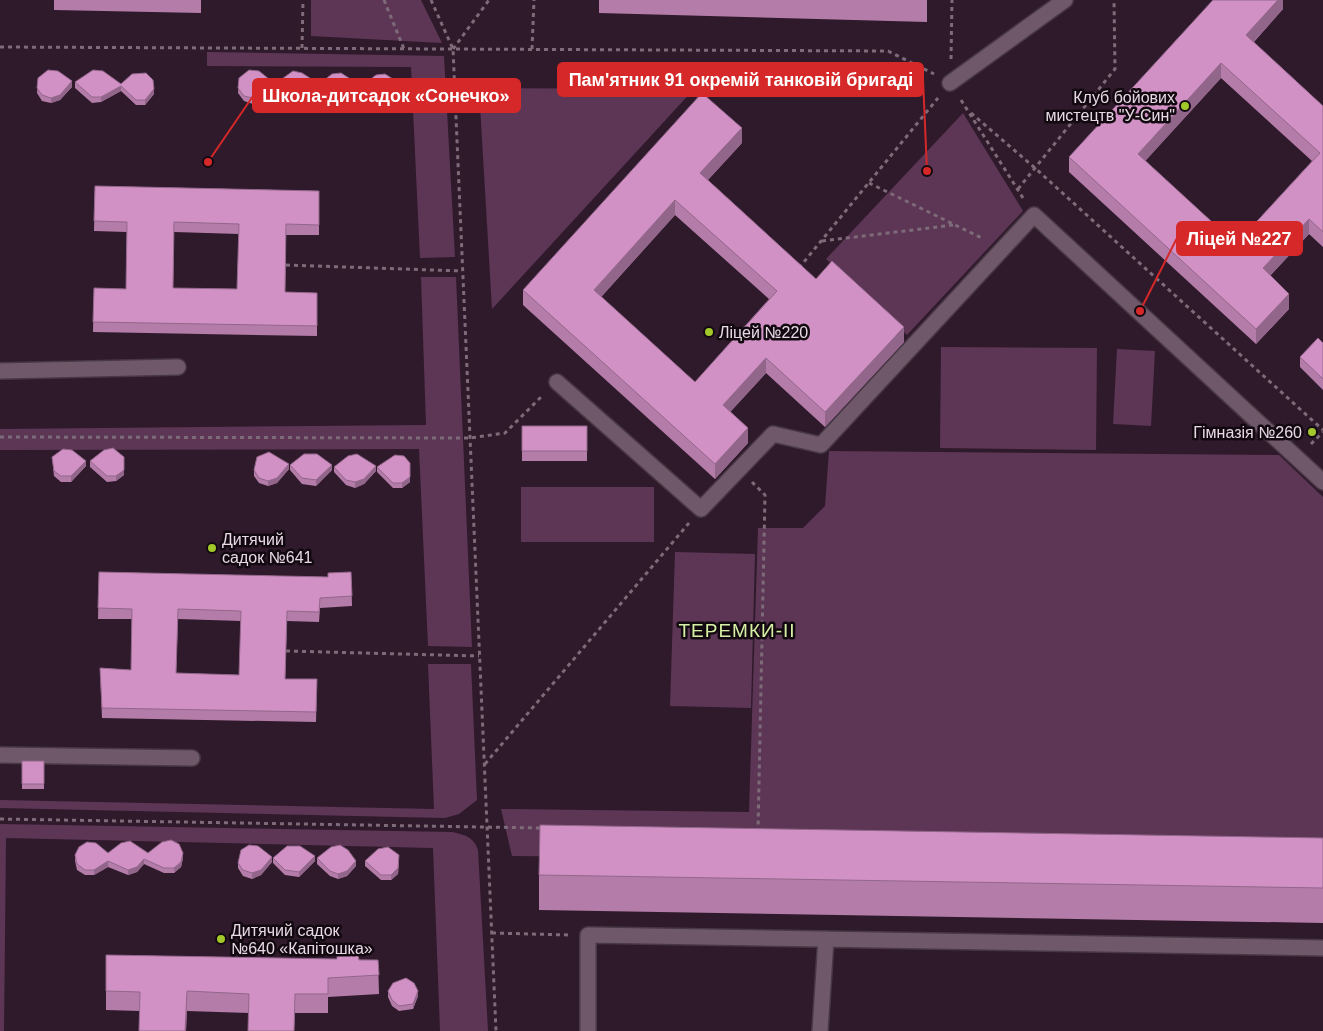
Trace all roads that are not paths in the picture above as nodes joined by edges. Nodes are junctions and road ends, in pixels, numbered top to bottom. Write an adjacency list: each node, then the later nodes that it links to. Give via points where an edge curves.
1 (1065, 0): 2 (lane)
2 (950, 83)
3 (178, 366): 4 (lane)
4 (0, 372)
5 (557, 382): 6 (lane, via 701,509 773,434 821,445 1034,215)
6 (1323, 482)
7 (0, 755): 8 (lane)
8 (192, 758)
9 (826, 940): 10 (lane); 11 (lane, via 588,935); 12 (lane)
10 (1323, 948)
11 (588, 1031)
12 (820, 1031)

